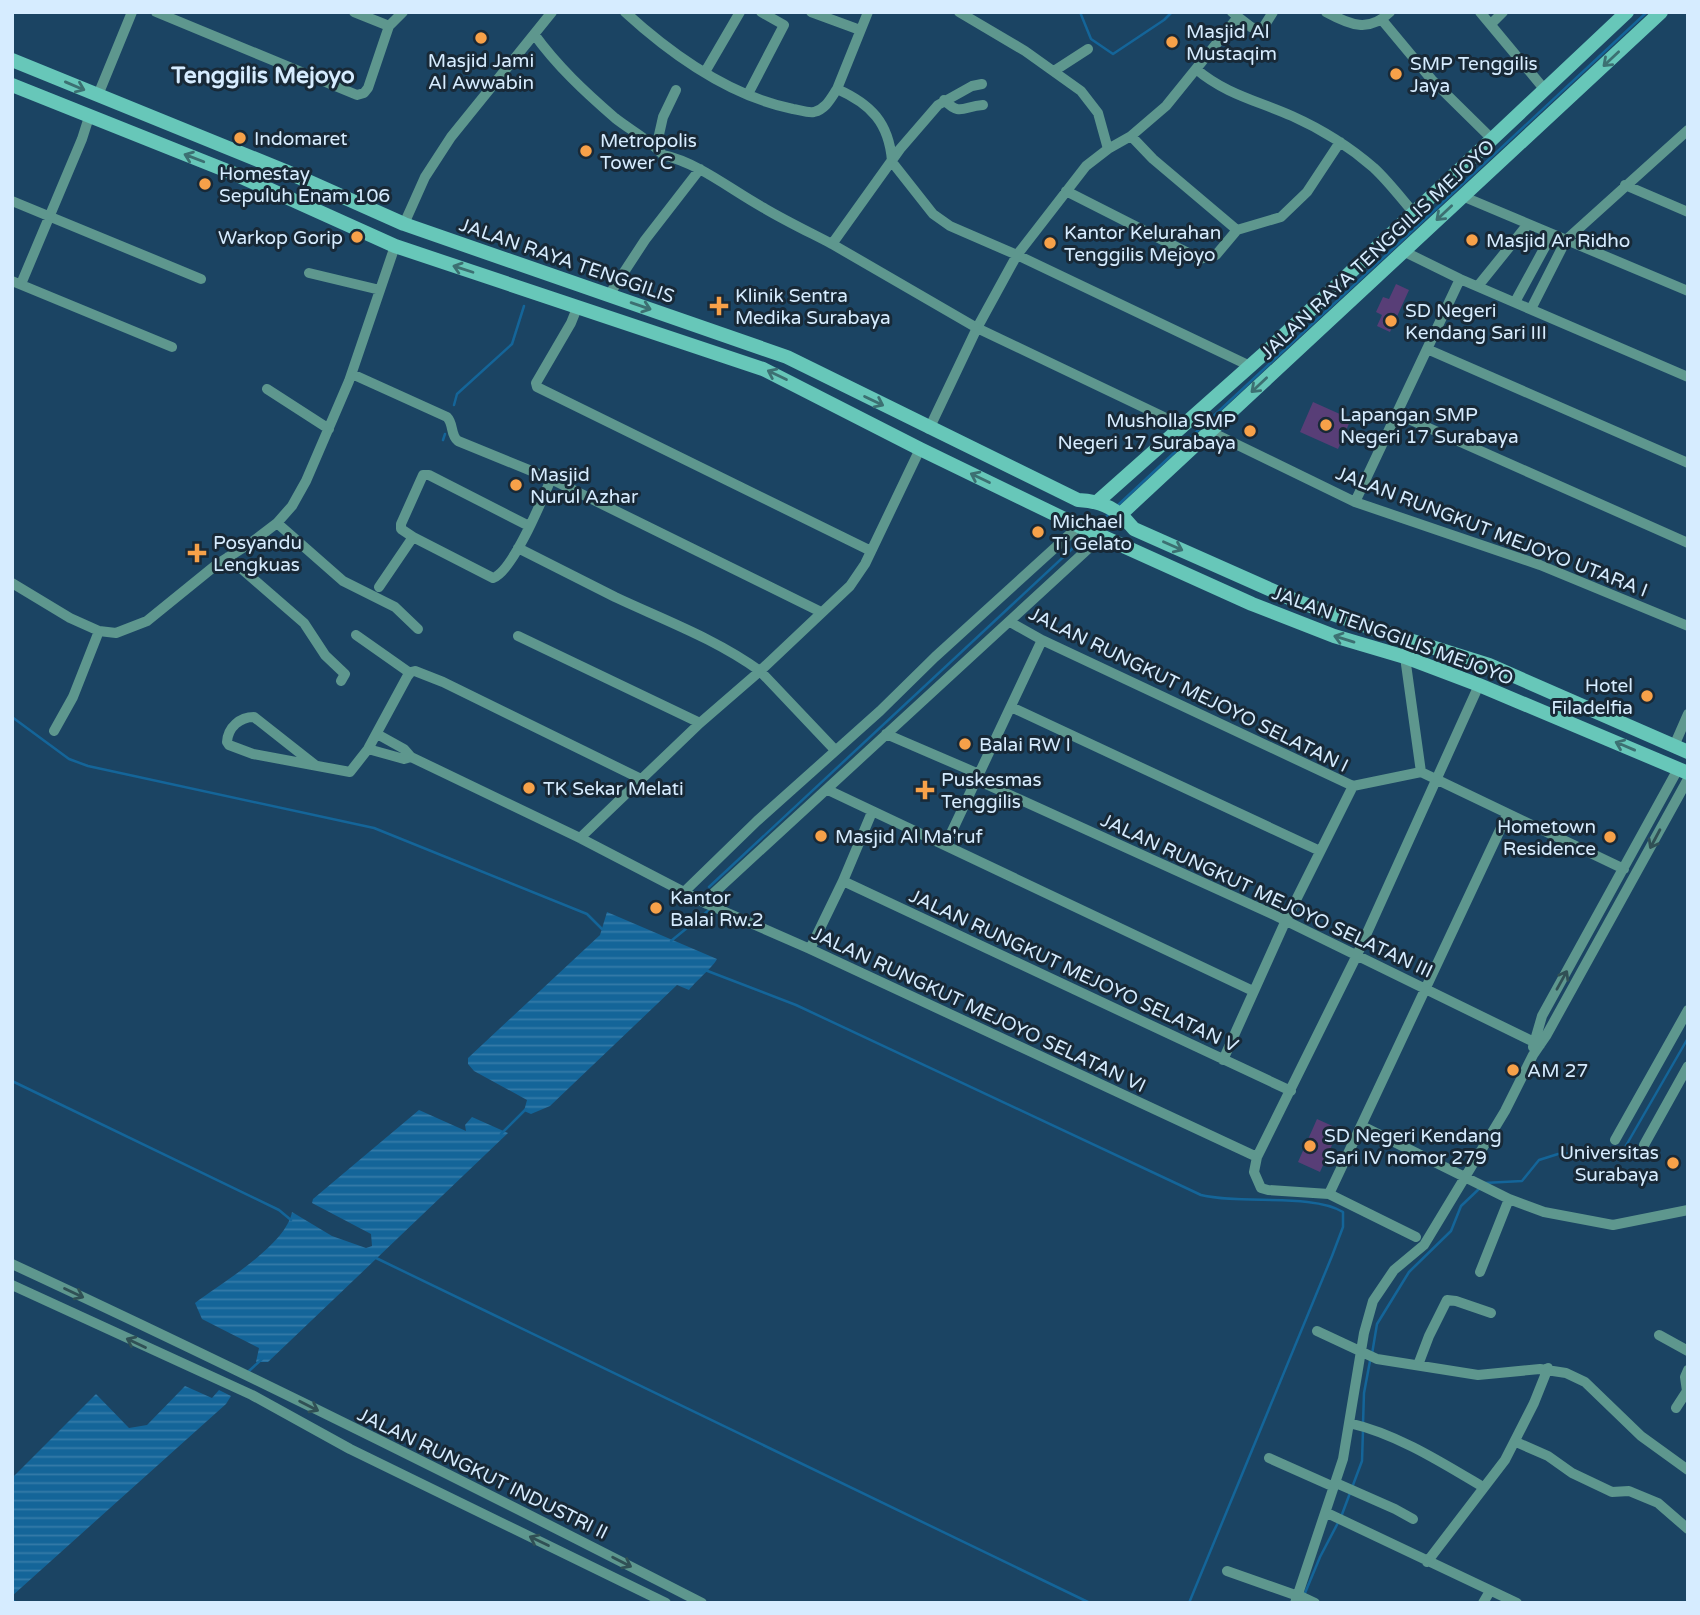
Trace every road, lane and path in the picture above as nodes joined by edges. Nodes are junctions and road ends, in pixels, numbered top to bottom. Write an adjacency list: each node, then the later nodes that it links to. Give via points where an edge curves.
1 (132, 12): 35 (street)
2 (156, 12): 21 (street, via 358,95 368,88)
3 (354, 12): 21 (street)
4 (403, 12): 21 (street)
5 (552, 12): 23 (street)
6 (625, 12): 28 (street, via 654,39)
7 (740, 12): 28 (street)
8 (761, 12): 34 (street, via 784,25)
9 (811, 12): 22 (street)
10 (869, 12): 22 (street)
11 (1273, 12): 18 (street, via 1259,30)
12 (1326, 12): 19 (street, via 1352,24 1375,24)
13 (1480, 12): 20 (street)
14 (1503, 12): 20 (street)
15 (1627, 12): 33 (main road, JALAN RAYA TENGGILIS MEJOYO)
16 (1661, 12): 40 (main road, JALAN RAYA TENGGILIS MEJOYO, one-way to 40)
17 (963, 13): 27 (street)
18 (1235, 15): 26 (street)
19 (1386, 16): 42 (street, via 1432,79)
20 (1491, 24): 33 (street)
21 (388, 26)
22 (860, 30): 31 (street)
23 (534, 34): 44 (street, via 562,70); 57 (street, via 451,137 425,177)
24 (1088, 49): 27 (street)
25 (12, 60): 35 (main road, JALAN RAYA TENGGILIS, one-way to 35)
26 (1196, 69): 41 (street, via 1166,106); 43 (street, via 1231,93 1294,117)
27 (1054, 71): 45 (street, via 1090,100)
28 (705, 72): 34 (street)
29 (982, 84): 36 (street)
30 (12, 85): 38 (main road)
31 (837, 89): 34 (street, via 825,106 809,112); 47 (street, via 867,106 881,122)
32 (676, 90): 44 (street)
33 (1545, 90): 40 (main road, JALAN RAYA TENGGILIS MEJOYO)
34 (748, 94)
35 (98, 95): 46 (main road, JALAN RAYA TENGGILIS)
36 (944, 100): 37 (street, via 959,111); 47 (street)
37 (984, 105)
38 (89, 117): 49 (main road, one-way to 38); 56 (street)
39 (1688, 130): 50 (street)
40 (1514, 133): 42 (main road, JALAN RAYA TENGGILIS MEJOYO); 52 (main road, JALAN RAYA TENGGILIS MEJOYO)
41 (1132, 136): 45 (street); 59 (street)
42 (1492, 139): 54 (main road, JALAN RAYA TENGGILIS MEJOYO)
43 (1340, 142): 54 (street, via 1374,169); 59 (street, via 1307,192 1281,217)
44 (656, 148): 48 (street, via 664,156)
45 (1108, 149): 51 (street, via 1086,166)
46 (244, 154): 49 (main road); 57 (main road, JALAN RAYA TENGGILIS)
47 (892, 162): 62 (street); 65 (street, via 933,214)
48 (700, 169): 62 (street); 73 (street)
49 (234, 174): 63 (main road)
50 (1625, 185): 55 (street); 61 (street)
51 (1066, 191): 59 (street, via 1200,259 1216,255); 65 (street)
52 (1462, 196): 58 (street); 64 (main road, JALAN RAYA TENGGILIS MEJOYO, one-way to 64)
53 (12, 201): 56 (street)
54 (1413, 212): 80 (main road, JALAN RAYA TENGGILIS MEJOYO)
55 (1688, 212)
56 (50, 216): 67 (street); 69 (street)
57 (404, 224): 73 (main road, JALAN RAYA TENGGILIS)
58 (1528, 224): 60 (street); 70 (street)
59 (1237, 230)
60 (1552, 234): 61 (street); 74 (street)
61 (1566, 240): 72 (street); 76 (street)
62 (832, 244): 77 (street)
63 (395, 247): 71 (street); 75 (main road, one-way to 63)
64 (1403, 251): 68 (street); 80 (main road, JALAN RAYA TENGGILIS MEJOYO)
65 (1017, 255): 77 (street); 81 (street)
66 (309, 273): 71 (street)
67 (201, 279)
68 (1460, 279): 70 (street); 79 (street)
69 (16, 282): 78 (street)
70 (1478, 286): 74 (street)
71 (380, 290): 82 (street)
72 (1688, 291)
73 (609, 295): 84 (main road, JALAN RAYA TENGGILIS, one-way to 84, via 780,355)
74 (1515, 302): 76 (street)
75 (577, 308): 86 (main road, one-way to 75, via 764,369); 105 (street, via 537,387)
76 (1531, 309): 83 (street)
77 (977, 328): 88 (street); 90 (street)
78 (172, 347)
79 (1427, 349): 87 (street); 93 (street)
80 (1276, 356): 81 (main road, JALAN RAYA TENGGILIS MEJOYO); 91 (main road, JALAN RAYA TENGGILIS MEJOYO, one-way to 91)
81 (1250, 366): 88 (main road, JALAN RAYA TENGGILIS MEJOYO)
82 (352, 374): 89 (street); 95 (street, via 447,417 455,439)
83 (1688, 377)
84 (846, 387): 86 (main road); 90 (main road, JALAN RAYA TENGGILIS, one-way to 90)
85 (267, 389): 89 (street)
86 (836, 407): 92 (main road)
87 (1395, 414): 97 (street); 103 (street)
88 (1182, 428): 98 (main road, JALAN RAYA TENGGILIS MEJOYO)
89 (329, 429): 99 (street, via 298,495)
90 (929, 429): 94 (main road, JALAN RAYA TENGGILIS)
91 (1209, 431): 97 (street, JALAN RUNGKUT MEJOYO UTARA I); 98 (main road, JALAN RAYA TENGGILIS MEJOYO)
92 (920, 449): 96 (main road, one-way to 92); 105 (street)
93 (1688, 463)
94 (1021, 474): 96 (main road); 98 (main road, JALAN RAYA TENGGILIS, via 1078,500)
95 (551, 479): 100 (street); 111 (street)
96 (1010, 493): 101 (main road)
97 (1355, 502): 113 (street, JALAN RUNGKUT MEJOYO UTARA I, via 1540,565)
98 (1110, 508): 108 (main road, JALAN TENGGILIS MEJOYO, one-way to 108, via 1135,529)
99 (277, 523): 106 (street); 114 (street, via 343,581 395,607)
100 (529, 526): 102 (street, via 423,475 401,524); 104 (street)
101 (1091, 531): 110 (main road, JALAN TENGGILIS MEJOYO); 112 (street); 126 (street, via 935,657)
102 (413, 537): 104 (street, via 493,578); 109 (street)
103 (1688, 543)
104 (518, 548): 120 (street, via 691,631)
105 (871, 551): 111 (street, via 850,586)
106 (228, 556): 115 (street, via 135,628); 122 (street, via 304,622 325,655 345,674)
107 (12, 583): 115 (street)
108 (1260, 586): 110 (main road); 124 (main road, JALAN TENGGILIS MEJOYO)
109 (379, 587)
110 (1252, 604): 119 (main road, JALAN TENGGILIS MEJOYO, one-way to 110)
111 (821, 612): 120 (street)
112 (1010, 622): 118 (street, JALAN RUNGKUT MEJOYO SELATAN I); 130 (street)
113 (1688, 626)
114 (418, 629)
115 (99, 631): 131 (street)
116 (356, 635): 121 (street)
117 (518, 636): 129 (street)
118 (1042, 640): 125 (street); 144 (street, JALAN RUNGKUT MEJOYO SELATAN I)
119 (1405, 657): 123 (main road, JALAN TENGGILIS MEJOYO); 139 (street)
120 (760, 671): 129 (street); 136 (street)
121 (410, 673): 132 (street); 142 (street, via 425,674)
122 (341, 681)
123 (1479, 685): 128 (main road, JALAN TENGGILIS MEJOYO); 143 (street)
124 (1571, 699): 128 (main road); 135 (main road, JALAN TENGGILIS MEJOYO)
125 (1011, 707): 141 (street); 150 (street)
126 (881, 712): 130 (street); 136 (street)
127 (1688, 714): 135 (street)
128 (1564, 719): 140 (main road, JALAN TENGGILIS MEJOYO, one-way to 128)
129 (700, 723): 142 (street)
130 (893, 724): 133 (street)
131 (54, 731)
132 (377, 734): 134 (street); 137 (street)
133 (886, 734): 141 (street, JALAN RUNGKUT MEJOYO SELATAN III); 145 (street)
134 (368, 749): 137 (street); 138 (street, via 350,772)
135 (1681, 749)
136 (835, 750): 153 (street)
137 (411, 757): 148 (street, JALAN RUNGKUT MEJOYO SELATAN VI)
138 (315, 765): 138 (street, via 236,748 227,742 229,730 254,717)
139 (1421, 772): 143 (street); 144 (street, JALAN RUNGKUT MEJOYO SELATAN I)
140 (1685, 774): 151 (street); 162 (street, one-way to 162)
141 (978, 777): 149 (street); 155 (street, JALAN RUNGKUT MEJOYO SELATAN III)
142 (641, 779): 148 (street)
143 (1437, 781): 147 (street); 157 (street)
144 (1353, 786): 150 (street)
145 (828, 790): 146 (street); 154 (street)
146 (872, 812): 149 (street); 152 (street)
147 (1507, 815): 151 (street); 158 (street)
148 (580, 838): 153 (street, JALAN RUNGKUT MEJOYO SELATAN VI)
149 (946, 844): 159 (street)
150 (1320, 851): 155 (street)
151 (1624, 869): 162 (street, one-way to 151, via 1542,1016)
152 (843, 881): 156 (street); 163 (street, JALAN RUNGKUT MEJOYO SELATAN V)
153 (685, 891): 154 (street, JALAN RUNGKUT MEJOYO SELATAN VI)
154 (704, 902): 156 (street, JALAN RUNGKUT MEJOYO SELATAN VI)
155 (1286, 920): 157 (street, JALAN RUNGKUT MEJOYO SELATAN III); 159 (street)
156 (810, 949): 169 (street, JALAN RUNGKUT MEJOYO SELATAN VI)
157 (1357, 955): 158 (street, JALAN RUNGKUT MEJOYO SELATAN III); 165 (street)
158 (1426, 988): 162 (street, JALAN RUNGKUT MEJOYO SELATAN III); 166 (street)
159 (1253, 990): 163 (street)
160 (1688, 1010): 161 (street)
161 (1684, 1026): 167 (street)
162 (1537, 1043): 170 (street, via 1505,1111)
163 (1223, 1060): 165 (street, JALAN RUNGKUT MEJOYO SELATAN V)
164 (1688, 1066): 168 (street)
165 (1291, 1091): 169 (street)
166 (1362, 1126): 170 (street); 171 (street)
167 (1615, 1140)
168 (1644, 1145)
169 (1257, 1157): 171 (street, via 1254,1172 1264,1189)
170 (1465, 1177): 172 (street); 182 (street, via 1424,1245 1381,1285 1367,1317)
171 (1329, 1194): 174 (street)
172 (1509, 1199): 173 (street, via 1544,1212 1613,1224); 176 (street)
173 (1688, 1210)
174 (1416, 1237)
175 (12, 1264): 186 (street, JALAN RUNGKUT INDUSTRI II, one-way to 186)
176 (1480, 1272)
177 (12, 1285): 187 (street, JALAN RUNGKUT INDUSTRI II, one-way to 177)
178 (1491, 1313): 183 (street, via 1447,1300)
179 (1317, 1331): 182 (street)
180 (1658, 1335): 181 (street)
181 (1688, 1351)
182 (1364, 1354): 183 (street); 189 (street)
183 (1418, 1365): 184 (street, via 1478,1375)
184 (1548, 1368): 190 (street); 192 (street, via 1585,1382 1642,1436)
185 (1688, 1370): 188 (street, via 1687,1391)
186 (250, 1376): 187 (street); 195 (street, JALAN RUNGKUT INDUSTRI II, one-way to 195)
187 (239, 1390): 197 (street, JALAN RUNGKUT INDUSTRI II)
188 (1676, 1408)
189 (1349, 1423): 193 (street); 194 (street, via 1426,1453)
190 (1516, 1442): 194 (street); 199 (street, via 1612,1492 1629,1491 1658,1503)
191 (1269, 1458): 193 (street)
192 (1688, 1470)
193 (1342, 1486): 196 (street); 198 (street)
194 (1483, 1487): 200 (street)
195 (496, 1497): 197 (street); 205 (street, JALAN RUNGKUT INDUSTRI II, one-way to 205)
196 (1327, 1513): 200 (street); 203 (street)
197 (487, 1514): 204 (street, JALAN RUNGKUT INDUSTRI II, one-way to 197)
198 (1413, 1520)
199 (1688, 1529)
200 (1427, 1562): 202 (street)
201 (1227, 1570): 203 (street)
202 (1490, 1591): 206 (street); 207 (street)
203 (1302, 1599)
204 (666, 1603)
205 (702, 1603)
206 (1483, 1603)
207 (1517, 1603)

